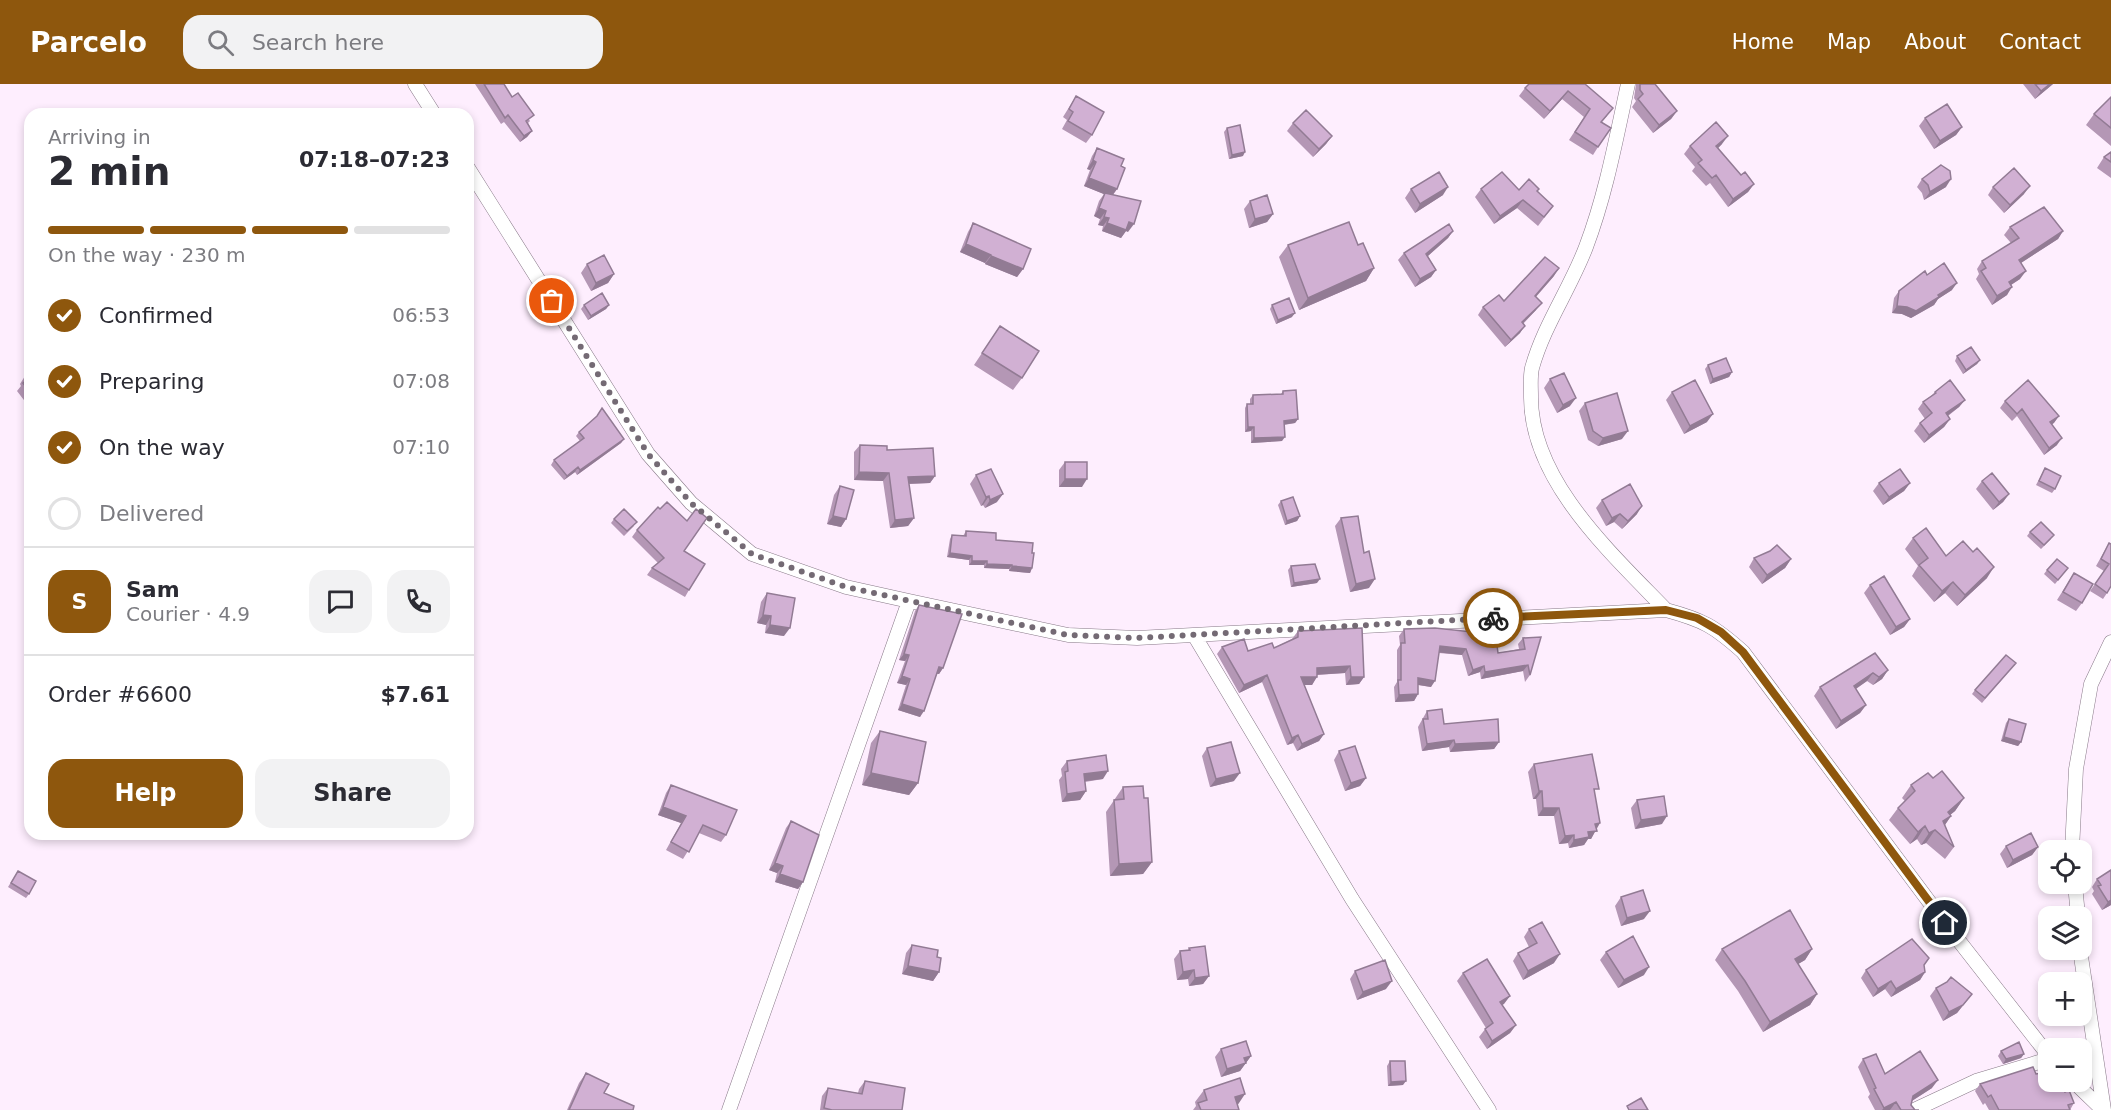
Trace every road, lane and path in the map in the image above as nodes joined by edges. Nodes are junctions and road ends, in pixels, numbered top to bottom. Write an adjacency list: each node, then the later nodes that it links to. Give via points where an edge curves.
1 (415, 84): 3 (street)
2 (1628, 84): 6 (street, via 1608,181 1588,239 1544,333 1531,371 1531,405 1533,429 1544,458 1580,518)
3 (430, 108)
4 (474, 178): 5 (street, via 648,454 691,503 752,554 846,587)
5 (909, 601): 7 (street, via 1068,635); 14 (street)
6 (1666, 610): 7 (street); 11 (street, via 1697,618 1721,632 1743,652)
7 (1194, 635): 15 (street, via 1352,899)
8 (2111, 642): 9 (street, via 2091,684 2076,769)
9 (2072, 840)
10 (2082, 960): 17 (street)
11 (2038, 1044)
12 (2038, 1061): 16 (street, via 1976,1081)
13 (2085, 1092): 17 (street)
14 (729, 1110)
15 (1489, 1110)
16 (1914, 1110)
17 (2104, 1110)

